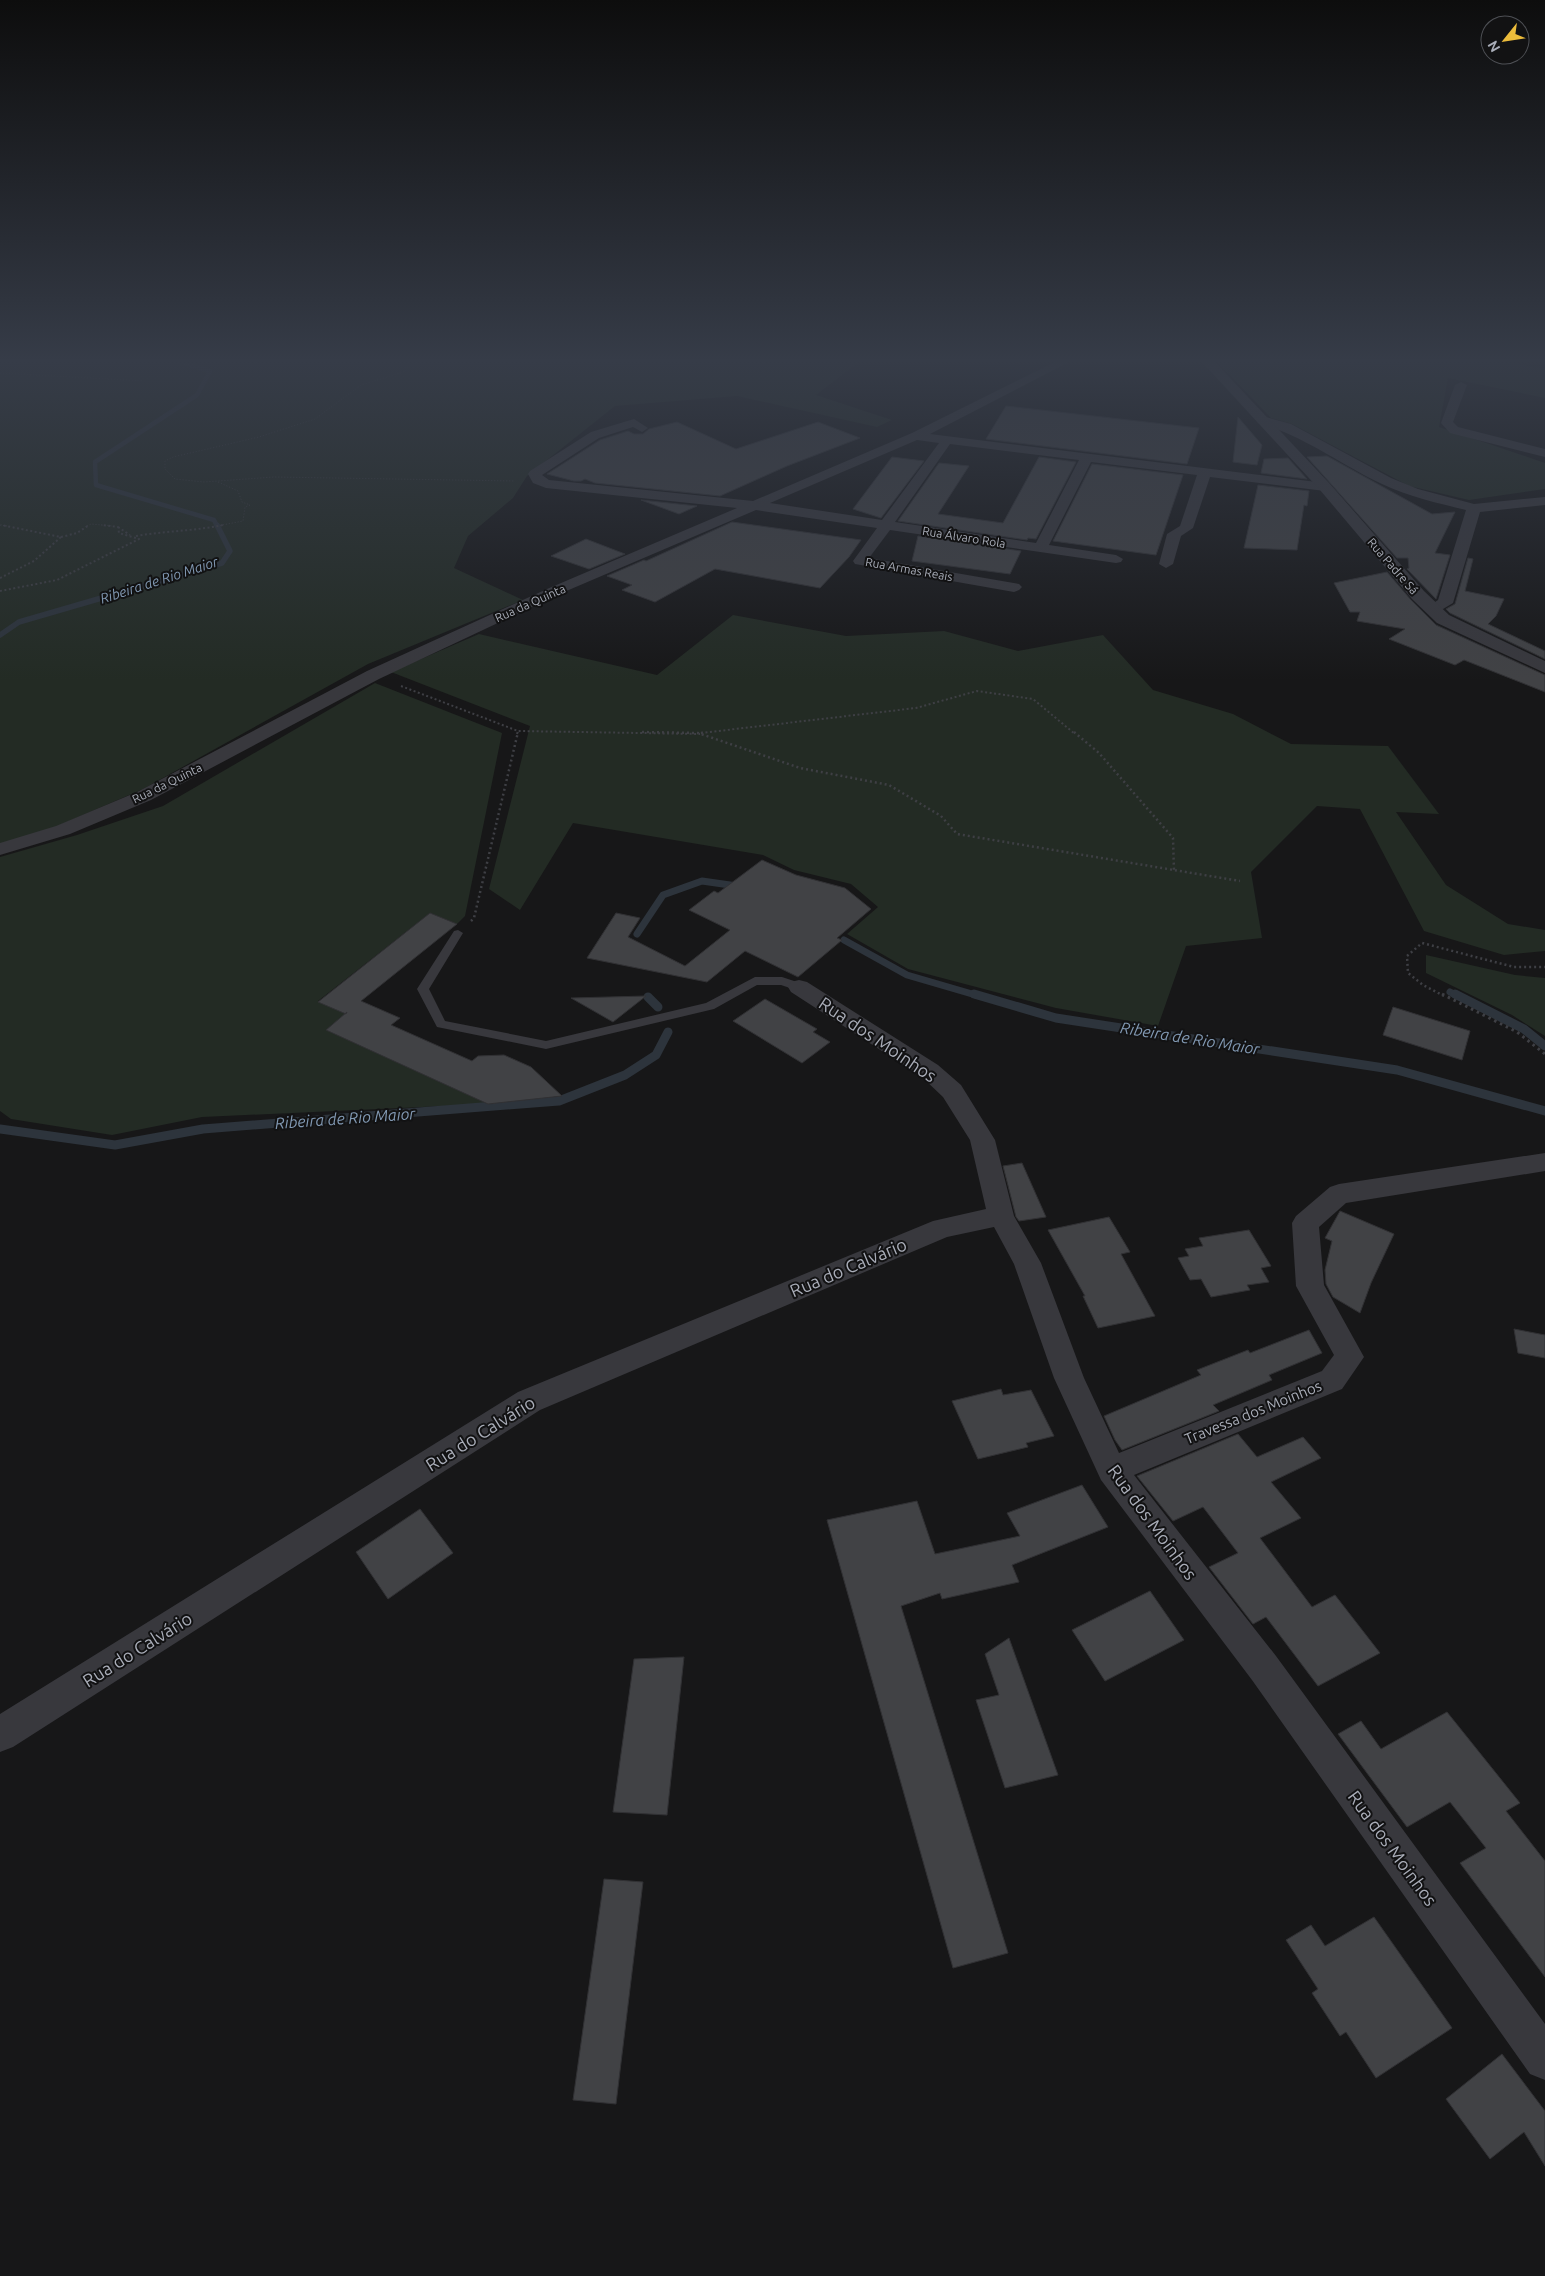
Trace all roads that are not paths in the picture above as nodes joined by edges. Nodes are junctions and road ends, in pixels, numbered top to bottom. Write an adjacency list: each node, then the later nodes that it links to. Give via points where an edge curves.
1 (544, 468): 11 (street, Rua Álvaro Rola, via 535,474 546,484)
2 (840, 468): 11 (street, Rua da Quinta)
3 (926, 468): 13 (street, Rua Armas Reais)
4 (1081, 468): 14 (street)
5 (1179, 468): 8 (street)
6 (1307, 468): 9 (street, Rua Padre Sá)
7 (1363, 468): 12 (street, via 1413,492)
8 (1205, 471): 9 (street); 16 (street, via 1186,528 1174,534)
9 (1325, 487): 18 (street, Rua Padre Sá)
10 (1545, 501): 12 (street)
11 (753, 505): 13 (street, Rua Álvaro Rola); 20 (street, Rua da Quinta, via 372,675 144,796 63,830)
12 (1474, 508): 18 (street, via 1445,603)
13 (885, 525): 14 (street, Rua Álvaro Rola); 17 (street, Rua Armas Reais, via 860,561)
14 (1040, 548): 15 (street, Rua Álvaro Rola)
15 (1116, 559)
16 (1166, 564)
17 (1014, 587)
18 (1433, 609): 19 (street, Rua Padre Sá, via 1443,619)
19 (1545, 668)
20 (0, 849)
21 (458, 933): 22 (lane, via 422,989 441,1024 546,1045 710,1006 755,981 782,981)
22 (799, 987): 24 (street, Rua dos Moinhos, via 930,1071 952,1091 982,1140)
23 (1545, 1162): 25 (street, Travessa dos Moinhos, via 1339,1194 1304,1223 1310,1286 1350,1357 1332,1380)
24 (1001, 1216): 25 (street, Rua dos Moinhos, via 1027,1263 1069,1378); 26 (street, Rua do Calvário, via 942,1228 529,1401)
25 (1112, 1470): 27 (street, Rua dos Moinhos, via 1264,1668)
26 (0, 1734)
27 (1545, 2059)

